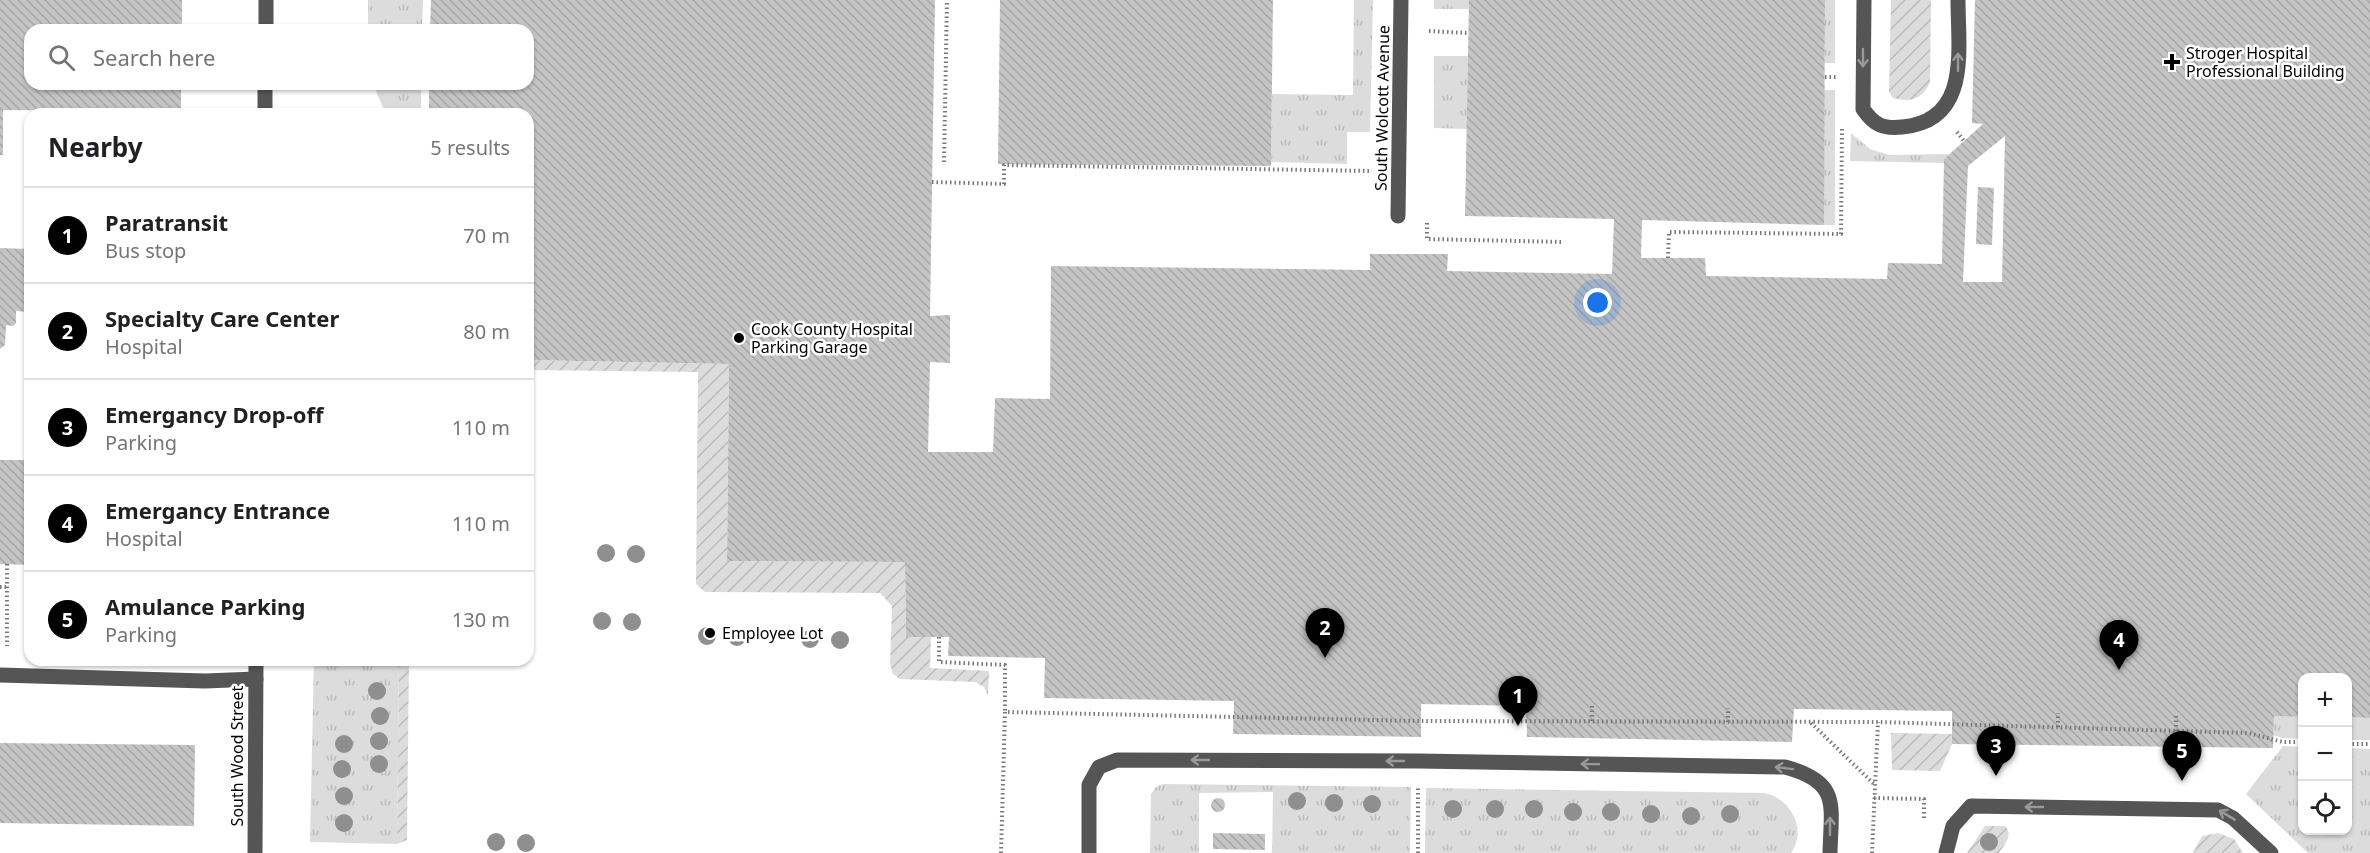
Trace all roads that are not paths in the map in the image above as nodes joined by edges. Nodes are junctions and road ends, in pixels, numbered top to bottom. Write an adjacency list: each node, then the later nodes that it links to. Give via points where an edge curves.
1 (266, 0): 5 (street)
2 (1401, 0): 8 (street, South Wolcott Avenue)
3 (1864, 0): 4 (street, one-way to 4, via 1863,109 1871,121 1887,129 1908,127 1935,117 1952,99 1958,77)
4 (1958, 0)
5 (266, 24)
6 (265, 90): 7 (street)
7 (265, 108)
8 (1398, 216)
9 (256, 666): 11 (street, South Wood Street)
10 (0, 675): 11 (street)
11 (256, 679): 13 (street, South Wood Street)
12 (2256, 846): 16 (street, one-way to 16, via 2233,818 2218,810 1971,806 1953,826); 17 (street)
13 (255, 853)
14 (1089, 853): 15 (street, one-way to 14, via 1831,799 1805,772 1785,767 1129,760 1099,767 1089,785)
15 (1830, 853)
16 (1946, 853)
17 (2271, 853)

